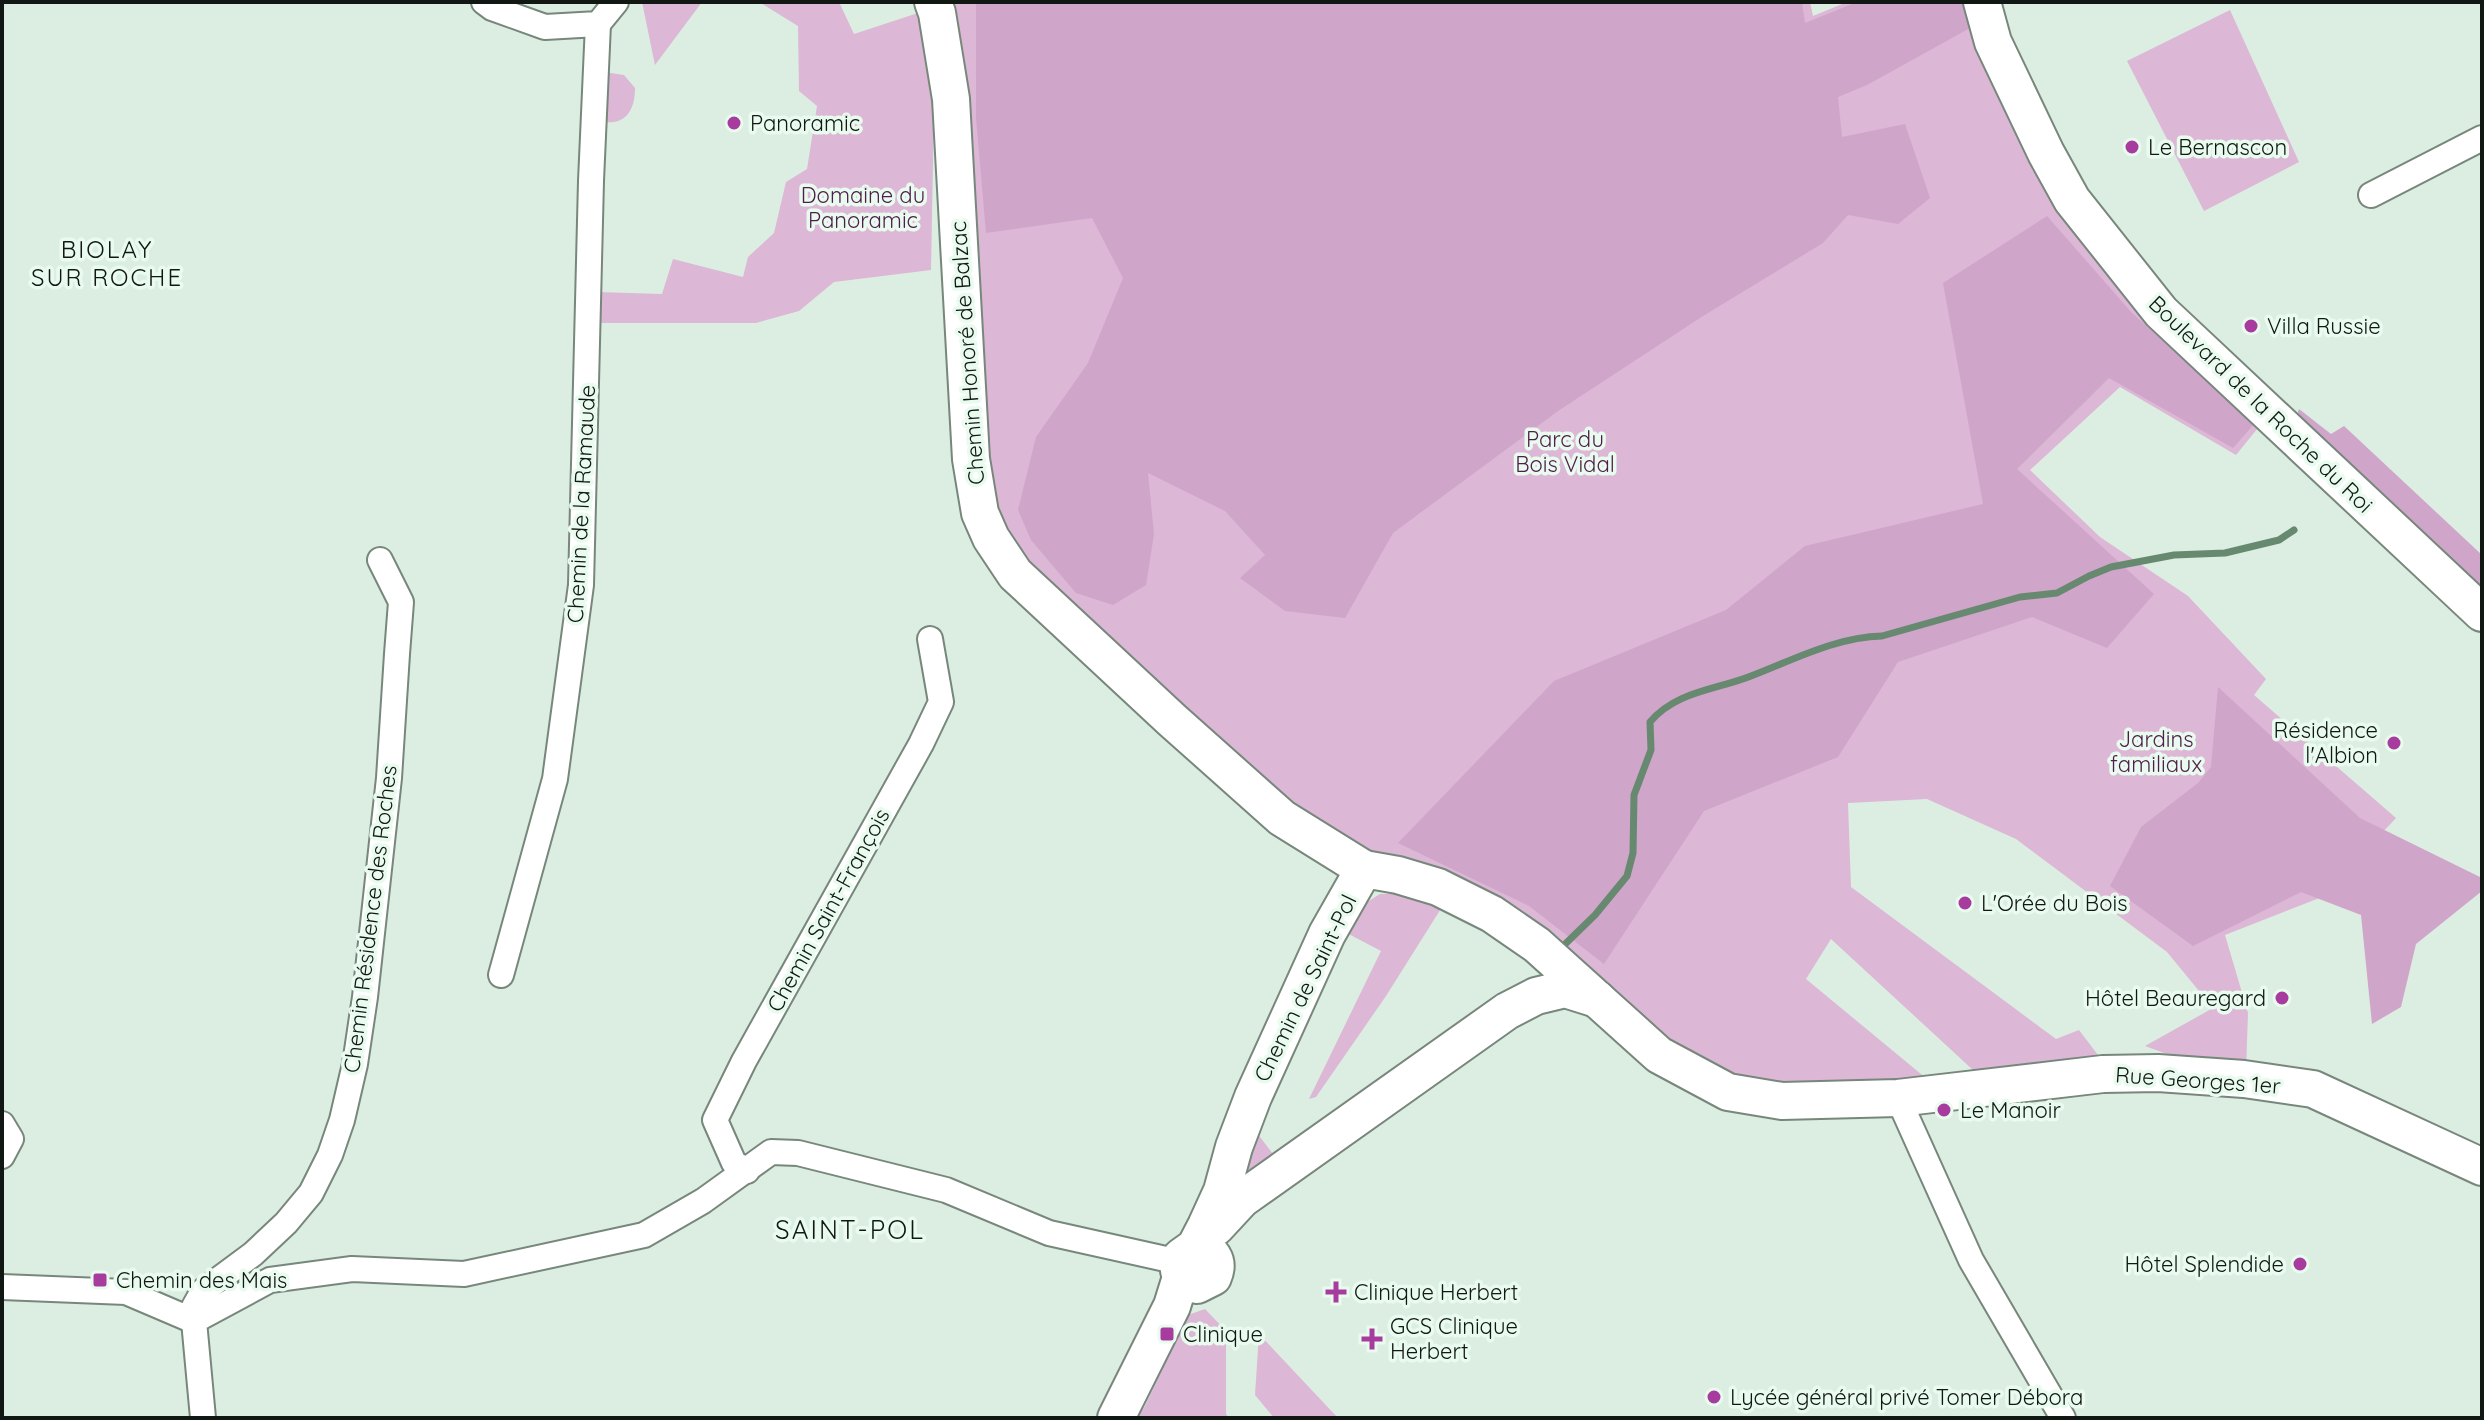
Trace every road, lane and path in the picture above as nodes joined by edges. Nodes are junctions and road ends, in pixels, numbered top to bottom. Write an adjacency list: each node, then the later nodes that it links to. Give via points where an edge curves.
1 (484, 2): 5 (street, via 545,27)
2 (616, 2): 5 (street)
3 (933, 2): 11 (main road, Chemin Honoré de Balzac, via 951,99 971,459 980,513 991,538 1015,574 1282,818)
4 (1982, 2): 9 (main road, Boulevard de la Roche du Roi, via 1993,42 2046,153 2072,200 2120,263 2181,332)
5 (598, 24): 12 (street, Chemin de la Ramaude, via 581,585 555,779)
6 (2482, 138): 7 (street)
7 (2371, 195)
8 (380, 560): 21 (street, Chemin Résidence des Roches, via 401,602 389,778 365,997 342,1120 311,1193 253,1254 203,1291 194,1307)
9 (2482, 613)
10 (930, 639): 18 (street, Chemin Saint-François, via 941,702 715,1120 734,1163)
11 (1381, 872): 13 (main road, via 1438,887 1492,914 1537,945); 19 (main road, Chemin de Saint-Pol, via 1327,934 1253,1097)
12 (501, 975)
13 (1589, 992): 14 (main road, via 1659,1055 1728,1092 1782,1101); 19 (main road, via 1565,989 1507,1011 1242,1199)
14 (1898, 1098): 17 (main road, Rue Georges 1er, via 2103,1074 2244,1079 2313,1089); 24 (street, via 1971,1260)
15 (2, 1124): 16 (street, via 11,1139)
16 (2, 1156)
17 (2482, 1167)
18 (747, 1171): 19 (street, via 771,1152 798,1153 946,1190 1049,1233); 21 (street, via 644,1235 464,1274 352,1269 270,1280)
19 (1193, 1263): 23 (main road)
20 (2, 1287): 21 (street, via 126,1292)
21 (194, 1321): 22 (street)
22 (203, 1418)
23 (1116, 1418)
24 (2063, 1418)

